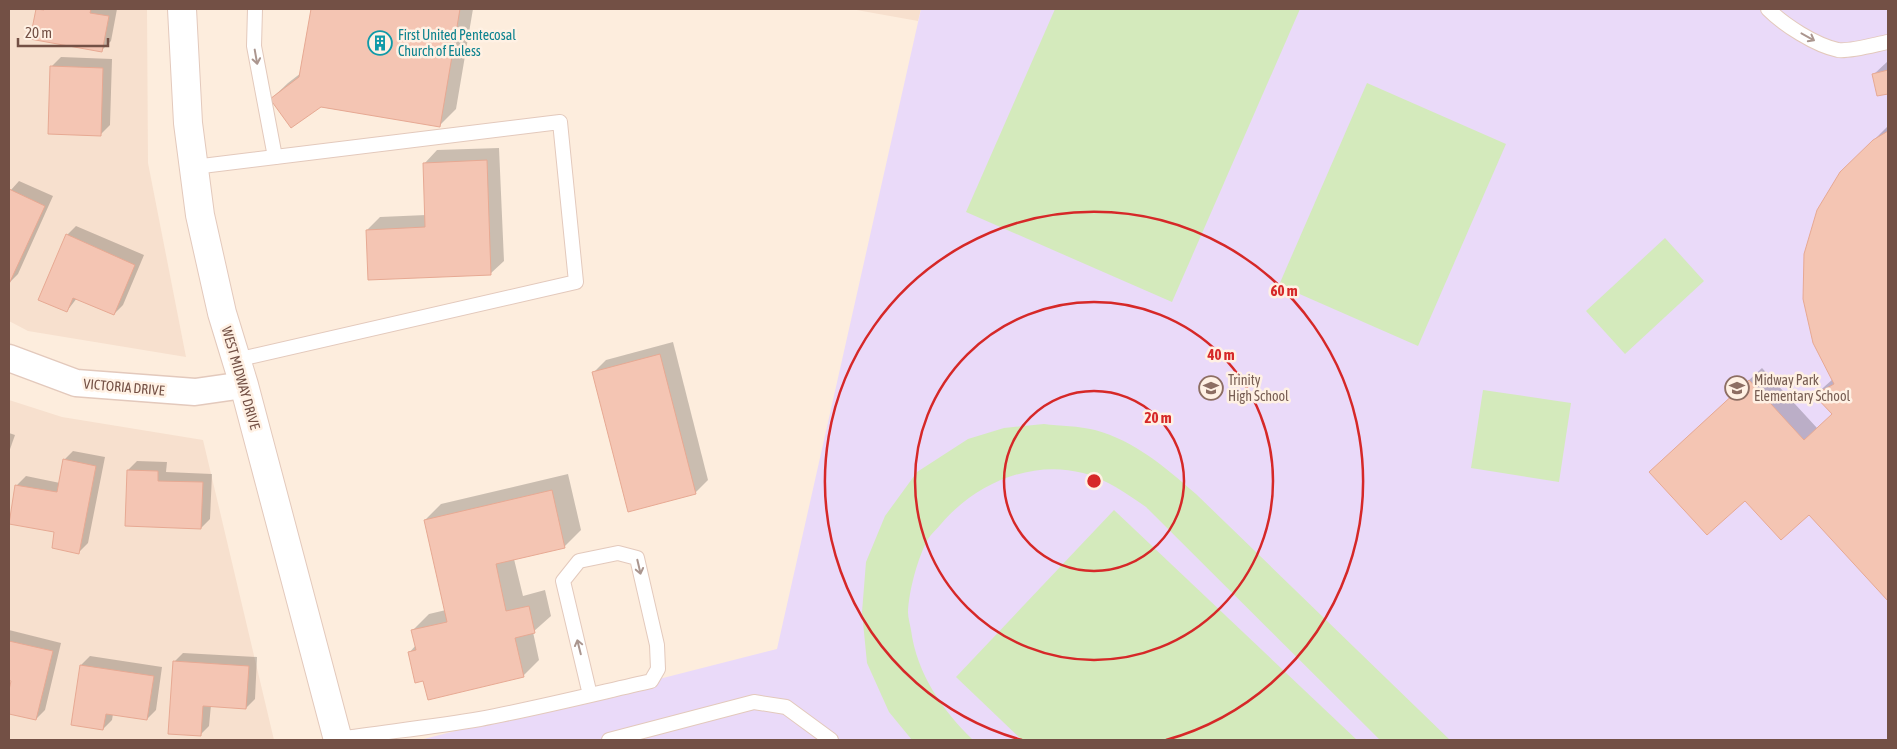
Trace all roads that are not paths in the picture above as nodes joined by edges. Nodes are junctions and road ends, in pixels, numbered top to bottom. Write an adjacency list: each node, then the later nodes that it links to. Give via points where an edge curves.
1 (182, 9): 6 (street, WEST MIDWAY DRIVE, via 188,123)
2 (255, 9): 5 (lane, one-way to 5, via 254,46)
3 (1768, 9): 4 (lane, one-way to 4, via 1814,40 1840,51)
4 (1888, 42)
5 (274, 157): 6 (lane); 8 (lane, via 560,122 576,282)
6 (194, 168): 8 (street, WEST MIDWAY DRIVE, via 202,225 222,313)
7 (9, 358): 8 (street, VICTORIA DRIVE, via 76,383 195,392)
8 (240, 373): 10 (street, WEST MIDWAY DRIVE)
9 (590, 694): 9 (lane, one-way to 9, via 563,581 579,561 618,553 637,558 657,646 658,669 651,680); 10 (lane, via 479,719)
10 (338, 740)
11 (609, 740): 12 (lane, via 754,702 786,707)
12 (831, 740)

